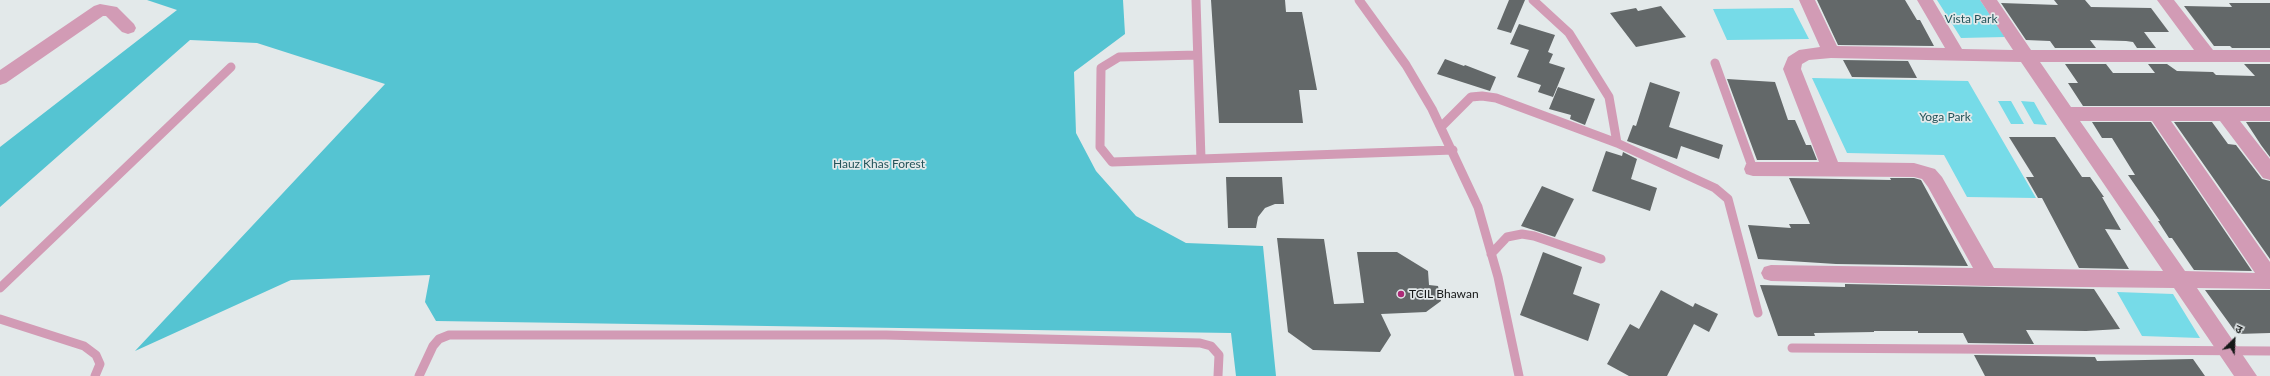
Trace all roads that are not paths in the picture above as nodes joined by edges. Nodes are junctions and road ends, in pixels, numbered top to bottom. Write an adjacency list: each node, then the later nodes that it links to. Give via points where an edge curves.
1 (1196, 0): 11 (lane)
2 (1359, 0): 22 (lane, via 1406,65)
3 (1534, 0): 23 (lane, via 1569,33 1609,97)
4 (1807, 0): 9 (street)
5 (1925, 0): 10 (street)
6 (1988, 0): 12 (street)
7 (2165, 0): 13 (street)
8 (128, 28): 17 (street, via 111,11 100,10)
9 (1831, 52): 10 (street); 27 (street, via 1806,54 1794,61 1792,68)
10 (1957, 54): 12 (street)
11 (1197, 55): 25 (lane); 25 (lane, via 1119,57 1102,68 1100,147 1112,162)
12 (2026, 56): 13 (street); 18 (street)
13 (2208, 56): 14 (street)
14 (2270, 56)
15 (1715, 64): 26 (lane)
16 (232, 67): 36 (lane)
17 (0, 79)
18 (2066, 114): 19 (street); 34 (street)
19 (2157, 114): 20 (street); 33 (street)
20 (2225, 114): 21 (street); 28 (street)
21 (2270, 114)
22 (1441, 127): 23 (lane, via 1471,97 1482,96 1496,98); 24 (lane)
23 (1617, 143): 37 (lane, via 1715,188 1728,199)
24 (1453, 150): 25 (lane); 29 (lane, via 1478,208)
25 (1201, 159)
26 (1753, 169): 27 (street)
27 (1831, 169): 32 (street, via 1914,170 1928,174 1936,182)
28 (2270, 173)
29 (1492, 254): 30 (lane, via 1507,237 1522,234); 45 (lane)
30 (1601, 259)
31 (1771, 273): 32 (street)
32 (1989, 278): 34 (street)
33 (2270, 278)
34 (2181, 281): 35 (street); 40 (street)
35 (2270, 282)
36 (0, 288)
37 (1758, 313)
38 (0, 319): 42 (lane, via 84,346 96,355 100,364)
39 (1792, 348): 40 (lane)
40 (2229, 351): 41 (lane); 46 (street)
41 (2270, 351)
42 (95, 376)
43 (419, 376): 44 (lane, via 433,346 439,339 449,335 886,335 1200,344 1211,346 1219,355)
44 (1218, 376)
45 (1519, 376)
46 (2246, 376)

